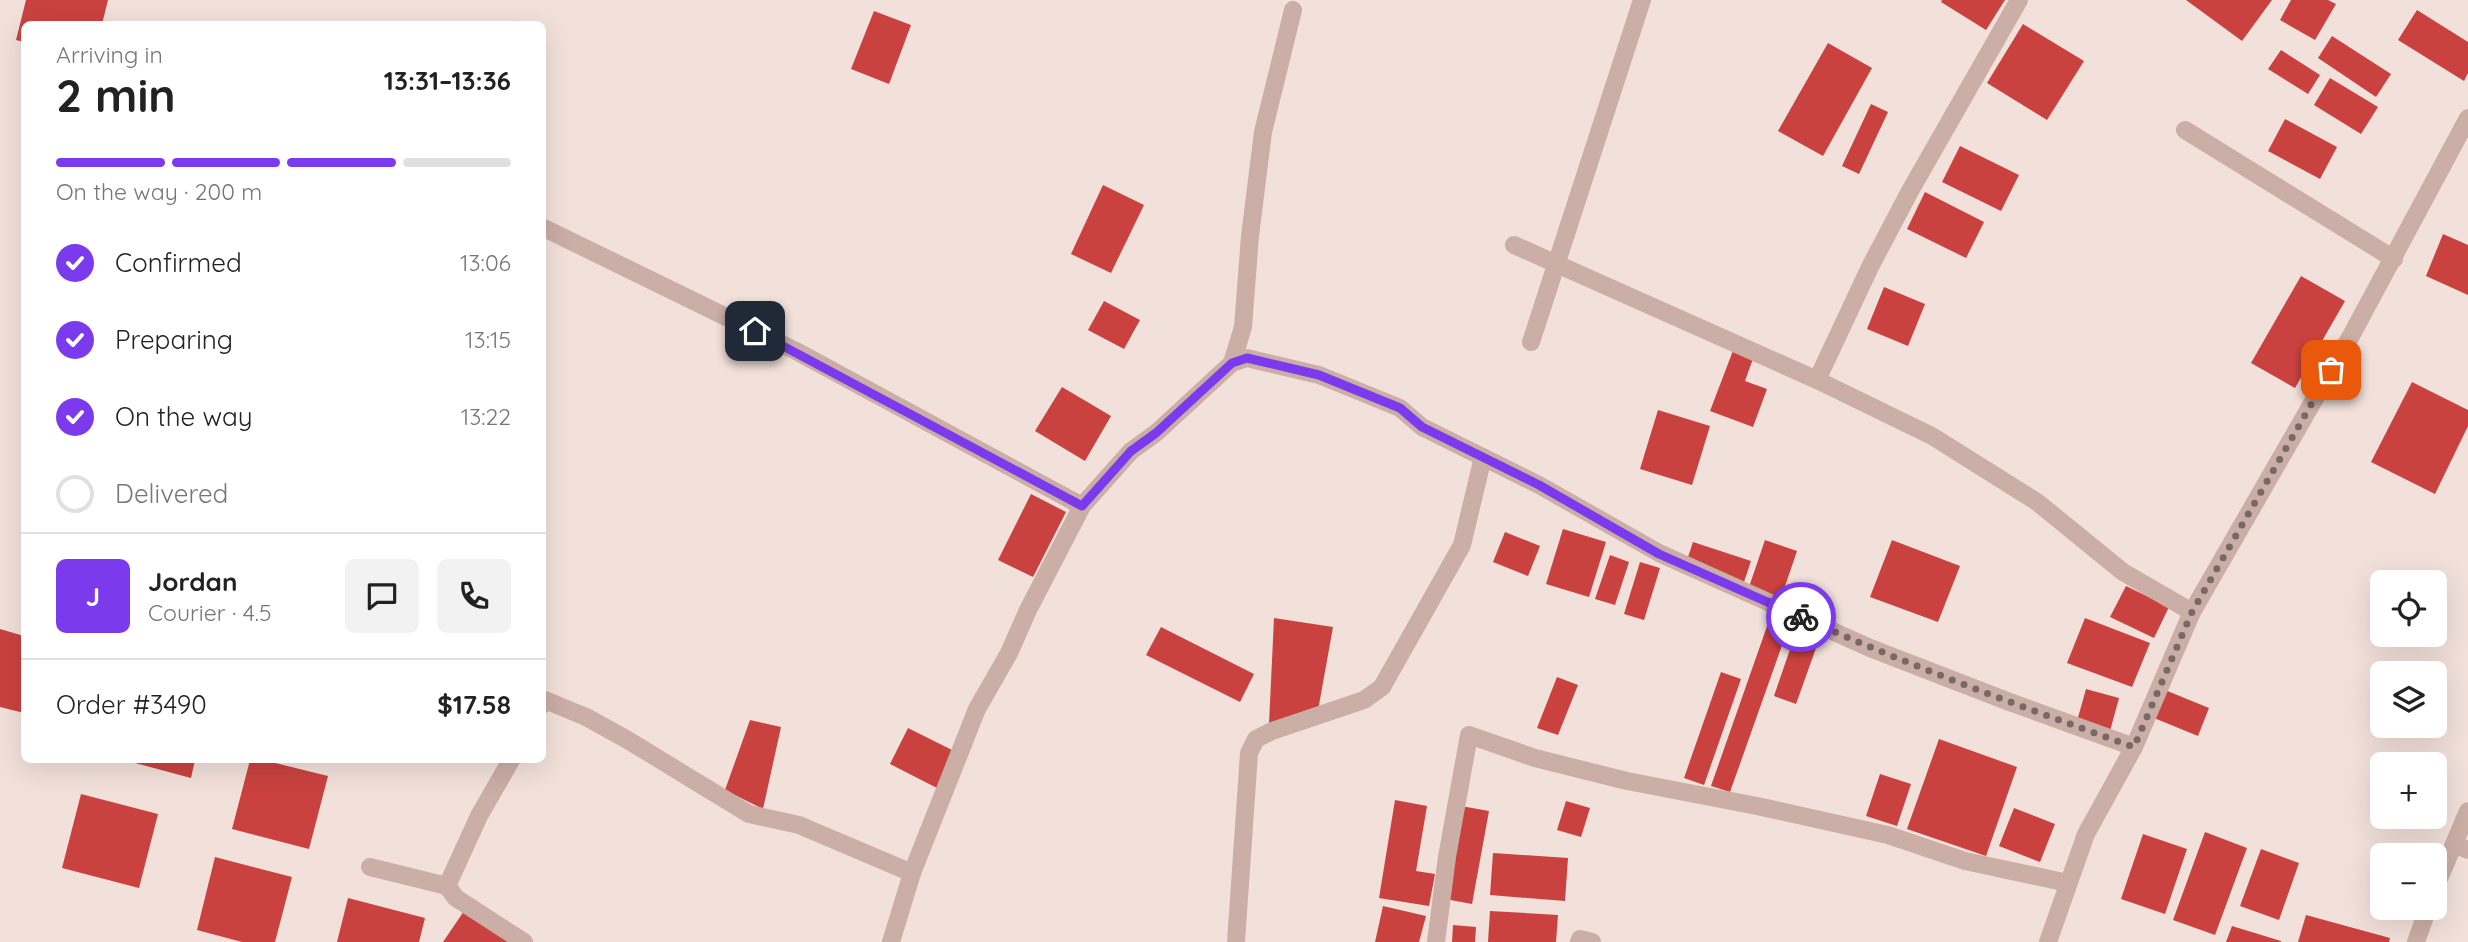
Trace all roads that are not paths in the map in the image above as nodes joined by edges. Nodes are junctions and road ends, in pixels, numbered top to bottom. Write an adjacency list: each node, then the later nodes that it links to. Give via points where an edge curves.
1 (1642, 0): 9 (street)
2 (2019, 0): 12 (street, via 1910,191)
3 (1293, 10): 11 (street, via 1263,132 1244,327)
4 (2468, 118): 8 (street)
5 (2185, 130): 8 (street)
6 (546, 229): 14 (street, via 796,351)
7 (1514, 245): 9 (street)
8 (2394, 258): 15 (street)
9 (1557, 262): 10 (street); 12 (street)
10 (1531, 342)
11 (1232, 363): 13 (street, via 1247,358 1319,375 1400,408 1422,427); 14 (street, via 1131,451)
12 (1816, 380): 15 (street, via 1932,436 2037,502 2123,572)
13 (1483, 457): 17 (street, via 1659,554 1870,648); 29 (street, via 1462,545 1382,687 1364,700 1256,739 1249,753)
14 (1082, 506): 23 (street, via 977,709)
15 (2192, 612): 17 (street)
16 (546, 700): 23 (street, via 596,723 749,814 799,825)
17 (2134, 747): 24 (street, via 2086,834)
18 (509, 763): 25 (street)
19 (2468, 811): 20 (street)
20 (2461, 847): 22 (street)
21 (370, 867): 25 (street)
22 (2447, 869)
23 (912, 873): 28 (street)
24 (2068, 884): 30 (street, via 1965,861 1888,835 1627,781 1535,758 1469,735); 33 (street)
25 (447, 886): 27 (street, via 456,898)
26 (2424, 920): 34 (street)
27 (524, 942)
28 (891, 942)
29 (1236, 942)
30 (1436, 942)
31 (1579, 942): 32 (street)
32 (1592, 942)
33 (2048, 942)
34 (2416, 942)

